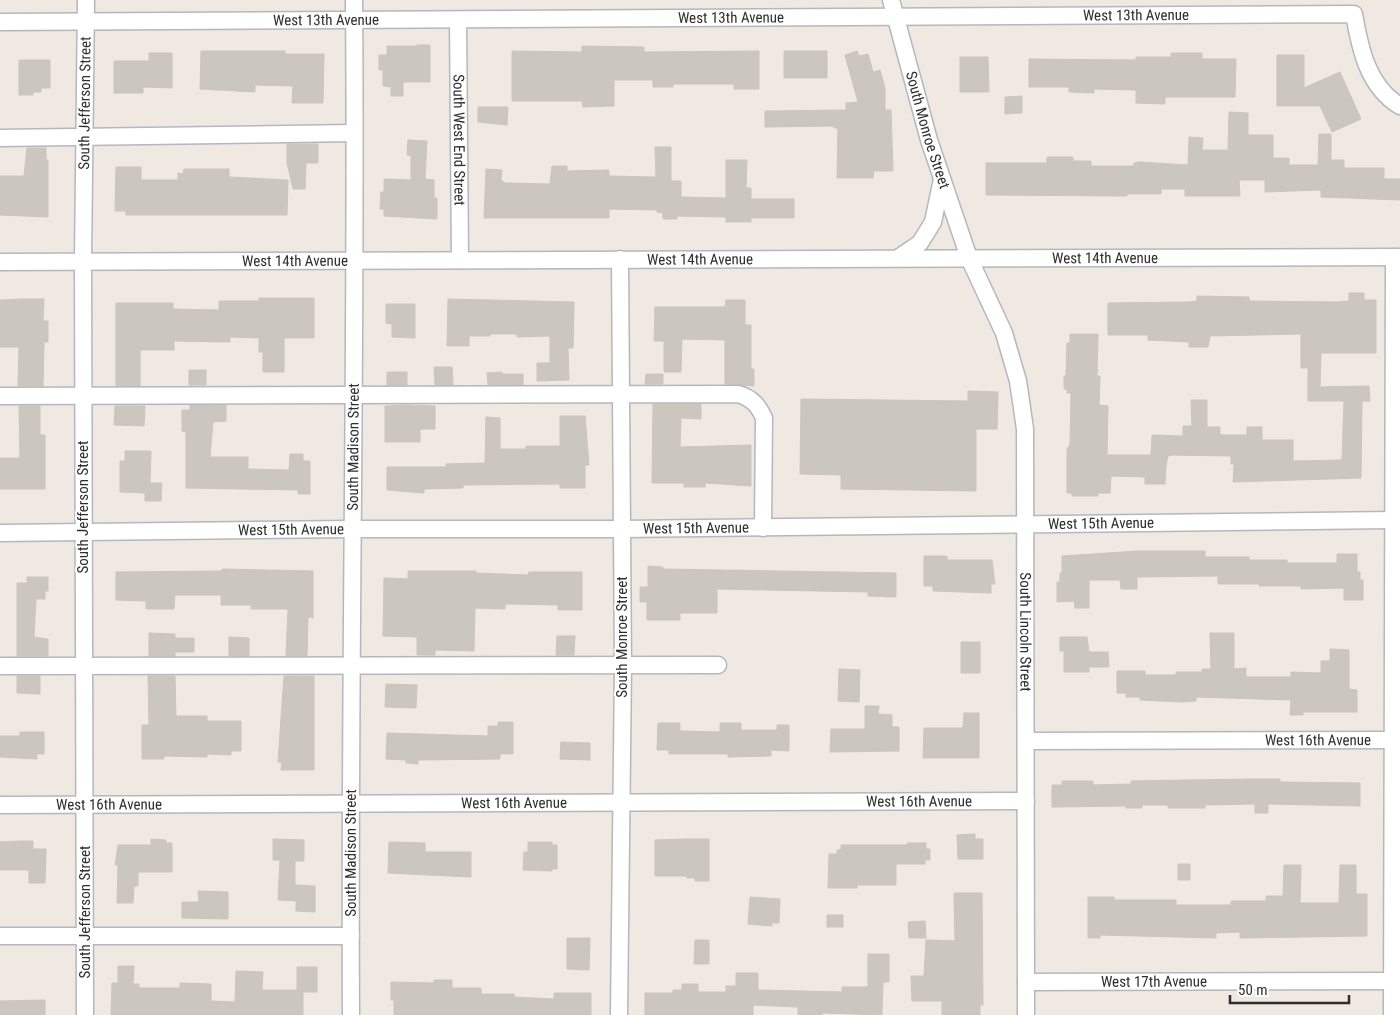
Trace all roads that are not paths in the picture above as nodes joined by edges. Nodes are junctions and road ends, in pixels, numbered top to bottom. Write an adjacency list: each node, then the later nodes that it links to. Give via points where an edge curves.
1 (86, 0): 8 (street, South Jefferson Street)
2 (354, 0): 6 (street, South Madison Street)
3 (891, 0): 5 (street, South Monroe Street)
4 (1353, 7): 5 (street, West 13th Avenue); 10 (street, West 13th Avenue, via 1366,64 1376,85)
5 (895, 17): 7 (street, West 13th Avenue); 14 (street, South Monroe Street)
6 (354, 20): 7 (street, West 13th Avenue); 8 (street, West 13th Avenue); 11 (street, South Madison Street)
7 (458, 20): 20 (street, South West End Street)
8 (86, 21): 9 (street, West 13th Avenue); 12 (street, South Jefferson Street)
9 (0, 22)
10 (1400, 106)
11 (354, 133): 12 (street); 18 (street, South Madison Street)
12 (85, 137): 13 (street); 21 (street, South Jefferson Street)
13 (0, 138)
14 (942, 179): 16 (street, via 933,222 920,243); 17 (street, South Monroe Street)
15 (1397, 257): 17 (street, West 14th Avenue); 27 (street)
16 (898, 258): 17 (street, West 14th Avenue); 19 (street, West 14th Avenue)
17 (969, 258): 28 (street, South Lincoln Street, via 1004,333 1018,381 1025,429)
18 (355, 259): 20 (street, West 14th Avenue); 21 (street, West 14th Avenue); 26 (street, South Madison Street)
19 (620, 259): 20 (street, West 14th Avenue); 24 (street, South Monroe Street)
20 (460, 260)
21 (83, 261): 22 (street, West 14th Avenue); 23 (street, South Jefferson Street)
22 (0, 262)
23 (83, 394): 25 (street); 26 (street); 33 (street, South Jefferson Street)
24 (620, 395): 26 (street); 29 (street, via 738,394 758,406 764,418); 31 (street, South Monroe Street)
25 (0, 396)
26 (353, 396): 30 (street, South Madison Street)
27 (1396, 511): 28 (street, West 15th Avenue); 39 (street)
28 (1026, 524): 29 (street, West 15th Avenue); 40 (street, South Lincoln Street)
29 (763, 528): 31 (street, West 15th Avenue)
30 (352, 529): 31 (street, West 15th Avenue); 33 (street, West 15th Avenue); 35 (street, South Madison Street)
31 (622, 530): 38 (street, South Monroe Street)
32 (0, 533): 33 (street, West 15th Avenue)
33 (83, 534): 34 (street, South Jefferson Street)
34 (84, 665): 35 (street); 37 (street); 44 (street, South Jefferson Street)
35 (351, 665): 38 (street); 43 (street, South Madison Street)
36 (718, 665): 38 (street)
37 (0, 666)
38 (623, 666): 41 (street, South Monroe Street)
39 (1396, 740): 40 (street, West 16th Avenue); 49 (street)
40 (1026, 741): 42 (street, South Lincoln Street)
41 (622, 801): 42 (street, West 16th Avenue); 43 (street, West 16th Avenue); 53 (street, South Monroe Street)
42 (1026, 801): 50 (street, South Lincoln Street)
43 (350, 803): 44 (street, West 16th Avenue); 48 (street, South Madison Street)
44 (85, 805): 45 (street, West 16th Avenue); 47 (street, South Jefferson Street)
45 (0, 806)
46 (0, 936): 47 (street)
47 (85, 936): 48 (street); 51 (street, South Jefferson Street)
48 (350, 936): 52 (street, South Madison Street)
49 (1396, 981): 50 (street, West 17th Avenue); 55 (street)
50 (1026, 982): 54 (street, South Lincoln Street)
51 (85, 1015)
52 (351, 1015)
53 (619, 1015)
54 (1026, 1015)
55 (1392, 1015)

